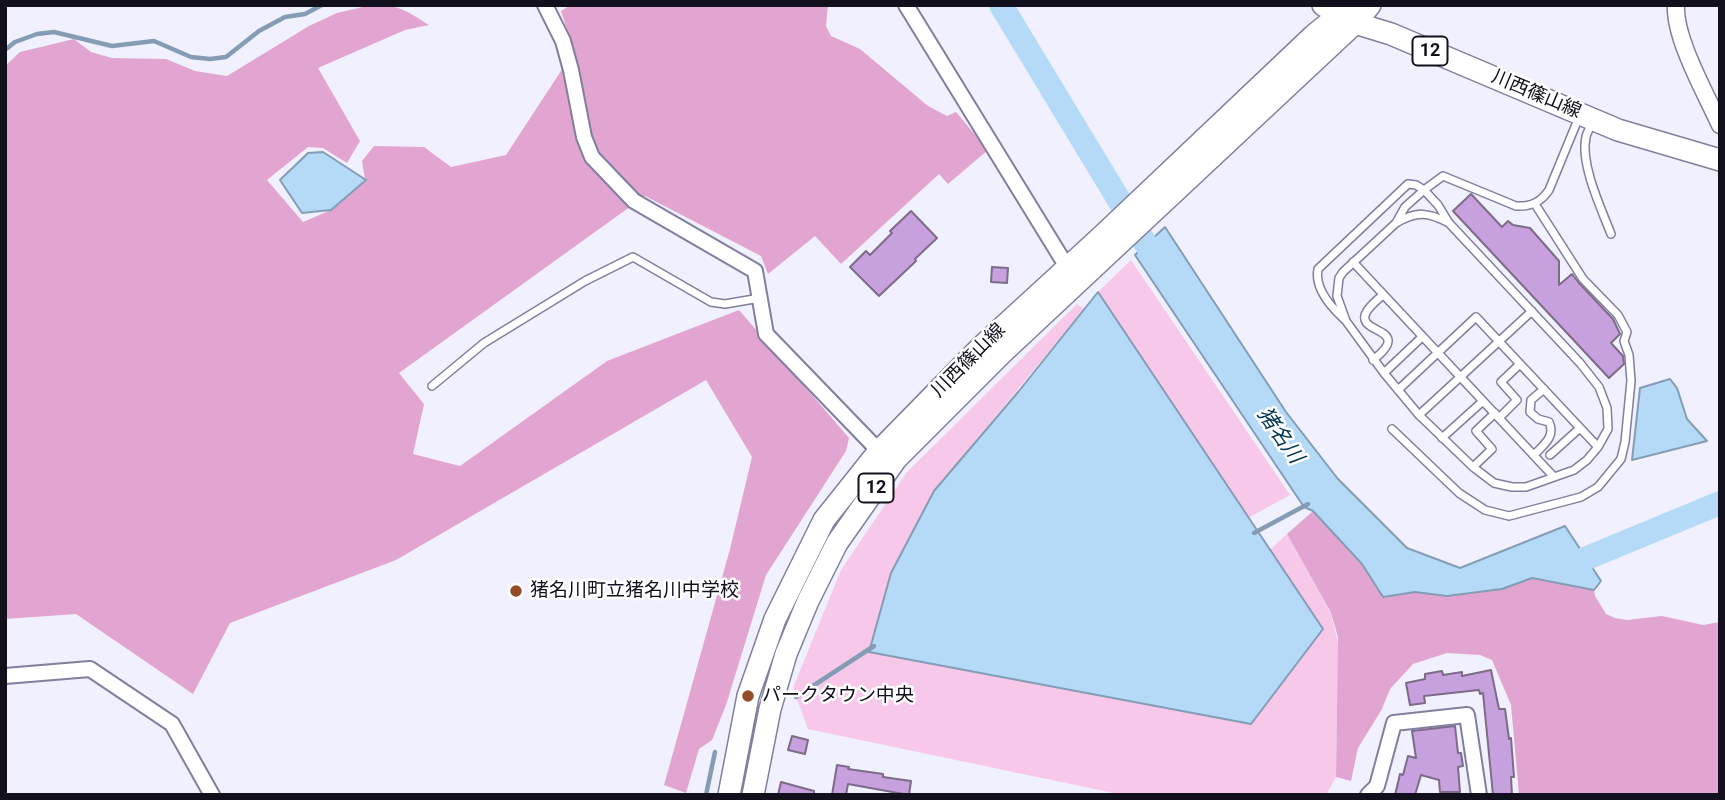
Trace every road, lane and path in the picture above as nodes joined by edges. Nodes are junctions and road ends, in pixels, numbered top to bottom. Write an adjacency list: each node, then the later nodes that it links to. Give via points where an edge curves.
1 (545, 5): 20 (street, via 564,41 592,157 634,201 755,271)
2 (906, 5): 18 (street)
3 (1370, 5): 5 (main road)
4 (1676, 5): 7 (street, via 1675,17 1688,56)
5 (1341, 12): 6 (main road, 川西篠山線 / 12); 16 (main road, 川西篠山線 / 12)
6 (1587, 116): 8 (main road, 川西篠山線 / 12, via 1618,130); 12 (lane, via 1549,190); 15 (lane, via 1585,154)
7 (1720, 125)
8 (1720, 160)
9 (1424, 190): 10 (lane, via 1408,184); 11 (lane); 12 (lane, via 1443,176 1516,206); 14 (lane)
10 (1393, 198): 11 (lane); 22 (lane, via 1318,269 1320,288)
11 (1411, 202): 13 (lane)
12 (1535, 204): 37 (lane, via 1583,279 1618,315 1627,332 1624,341 1631,381 1621,460 1598,487 1581,497 1510,516 1485,510 1459,493)
13 (1396, 223): 14 (lane, via 1426,214); 17 (lane)
14 (1449, 223): 21 (lane)
15 (1611, 234)
16 (1107, 244): 18 (main road, 川西篠山線 / 12); 48 (main road, 川西篠山線 / 12, via 896,459 837,543 786,654 769,709)
17 (1353, 262): 19 (lane); 22 (lane, via 1339,278 1337,289)
18 (1067, 267): 40 (main road, 川西篠山線 / 12)
19 (1383, 295): 23 (lane); 26 (lane, via 1365,318 1388,337 1384,352)
20 (760, 298): 30 (lane, via 711,302 633,257 484,343); 40 (street, via 766,334)
21 (1532, 311): 24 (lane); 39 (lane, via 1599,387 1608,429)
22 (1346, 321): 26 (lane)
23 (1422, 337): 25 (lane); 28 (lane)
24 (1499, 341): 25 (lane, via 1476,317); 27 (lane); 29 (lane)
25 (1437, 353): 29 (lane); 32 (lane)
26 (1373, 360): 28 (lane)
27 (1520, 364): 31 (lane); 35 (lane, via 1501,382 1517,400)
28 (1384, 373): 32 (lane)
29 (1461, 377): 33 (lane); 34 (lane)
30 (432, 386)
31 (1544, 389): 36 (lane); 41 (lane, via 1531,400 1530,412 1549,422 1552,435)
32 (1398, 390): 34 (lane)
33 (1483, 401): 35 (lane); 38 (lane)
34 (1419, 415): 38 (lane)
35 (1497, 415): 41 (lane); 43 (lane, via 1476,431 1492,449)
36 (1580, 428): 39 (lane); 42 (lane)
37 (1392, 429)
38 (1442, 438): 43 (lane)
39 (1598, 447): 44 (lane, via 1574,470)
40 (879, 451): 47 (main road, 川西篠山線 / 12, via 824,520 775,619 748,696)
41 (1534, 455): 44 (lane)
42 (1550, 455)
43 (1473, 467): 44 (lane, via 1494,482 1512,487)
44 (1554, 477)
45 (5, 676): 46 (street, via 90,669 172,724)
46 (212, 795)
47 (729, 795)
48 (753, 795)
49 (1368, 795): 50 (street, via 1377,786 1394,723 1467,715)
50 (1479, 795)

